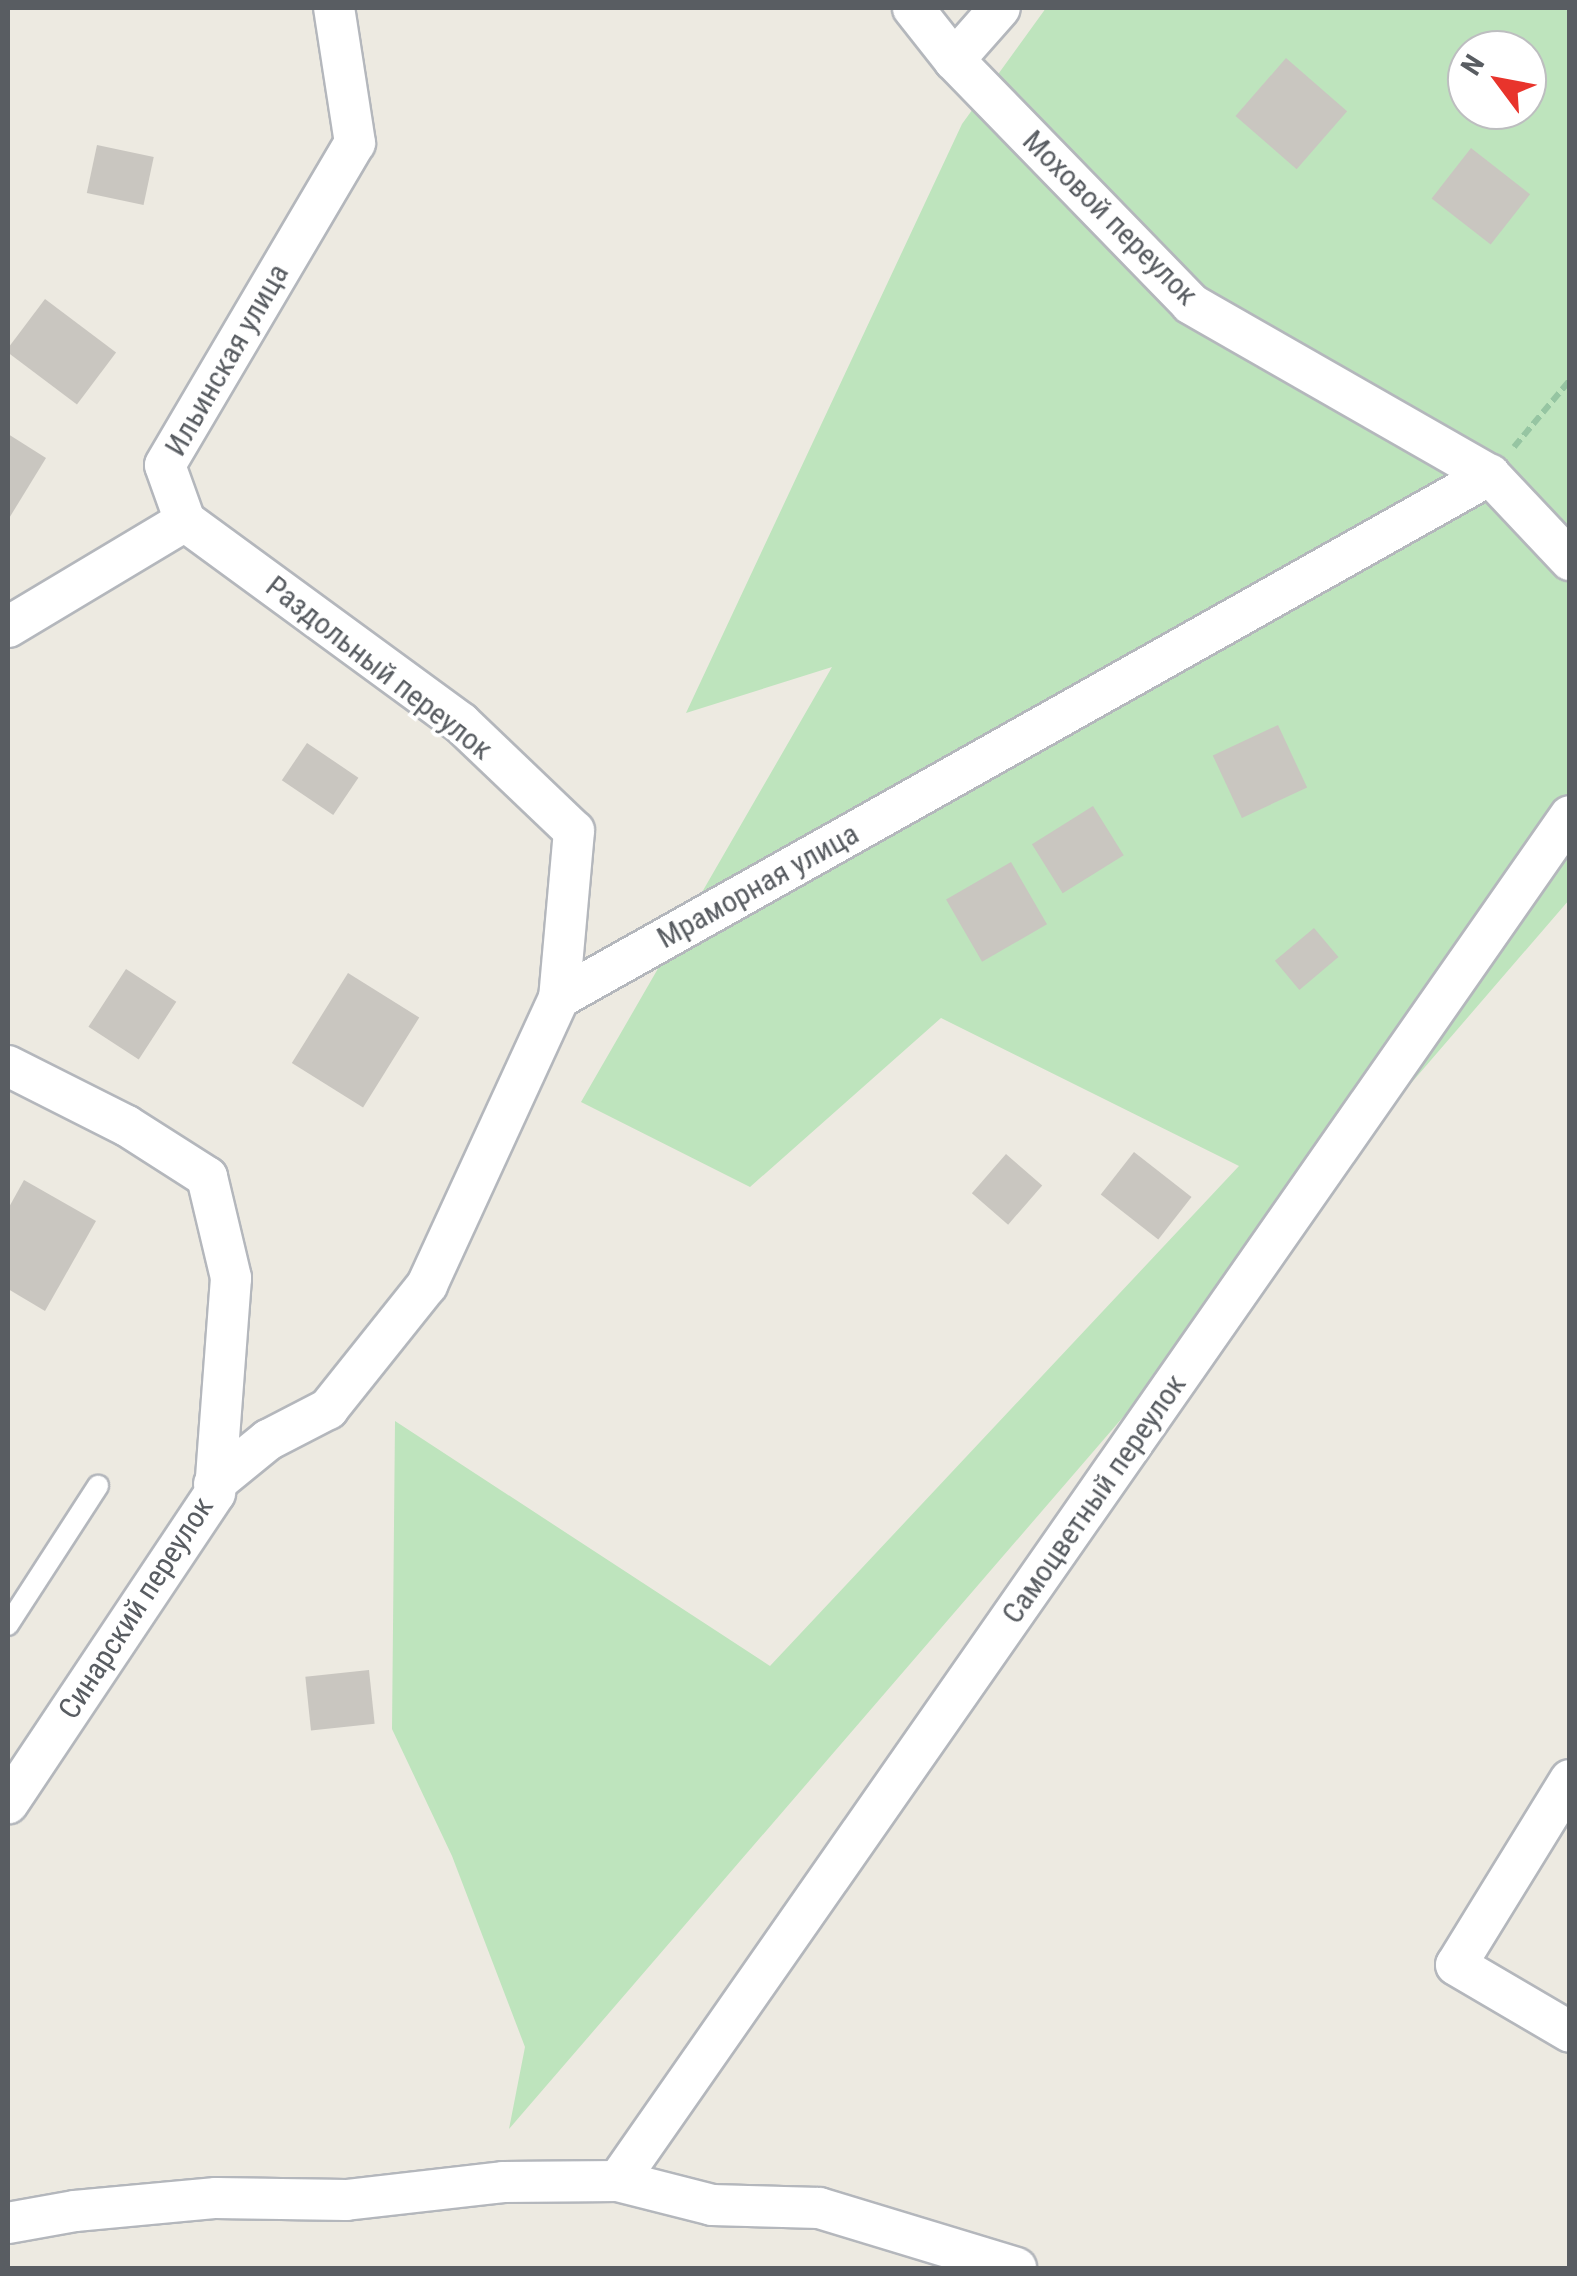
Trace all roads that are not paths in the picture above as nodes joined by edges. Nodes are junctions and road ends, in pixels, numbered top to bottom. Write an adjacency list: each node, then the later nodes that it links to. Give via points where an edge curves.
1 (334, 8): 6 (street, Ильинская улица, via 355,143 165,465)
2 (913, 8): 4 (street, Моховой переулок)
3 (1000, 8): 4 (street)
4 (954, 60): 5 (street, Моховой переулок, via 1190,304)
5 (1490, 475): 7 (street, Моховой переулок); 10 (street, Мраморная улица)
6 (185, 522): 8 (street); 10 (street, Раздольный переулок, via 462,723 574,831)
7 (1570, 560)
8 (8, 627)
9 (1570, 816): 18 (street, Самоцветный переулок)
10 (559, 998): 12 (street, via 428,1285 328,1409 268,1440)
11 (8, 1066): 12 (street, Синарский переулок, via 126,1126 207,1177 231,1278)
12 (214, 1484): 16 (street, Синарский переулок, via 215,1493)
13 (98, 1486): 14 (lane)
14 (8, 1624)
15 (1570, 1780): 17 (street, via 1456,1965)
16 (8, 1803)
17 (1570, 2032)
18 (618, 2181): 19 (street, via 503,2182 346,2200 216,2198); 20 (street, via 712,2205 819,2208)
19 (8, 2223)
20 (1016, 2268)

